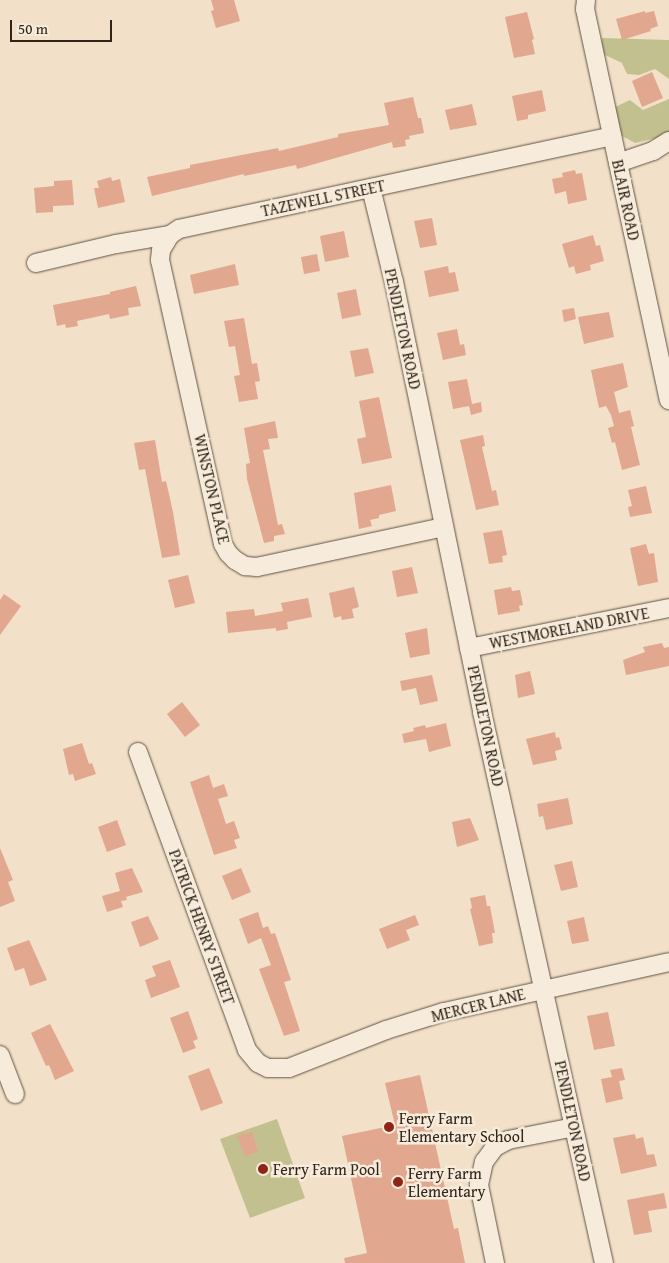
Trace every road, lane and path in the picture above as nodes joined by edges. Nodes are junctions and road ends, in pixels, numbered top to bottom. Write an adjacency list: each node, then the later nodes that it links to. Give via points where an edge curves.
1 (586, 0): 2 (street, BLAIR ROAD, via 585,9)
2 (612, 136): 4 (street, BLAIR ROAD); 5 (street, TAZEWELL STREET)
3 (669, 141): 4 (street)
4 (618, 163): 8 (street, BLAIR ROAD)
5 (371, 188): 6 (street, TAZEWELL STREET, via 179,229); 10 (street, PENDLETON ROAD, via 394,282)
6 (170, 235): 7 (street, TAZEWELL STREET); 10 (street, WINSTON PLACE, via 161,250 160,260 223,544 234,560 245,566 258,567)
7 (36, 263)
8 (667, 381): 9 (street, BLAIR ROAD)
9 (669, 400)
10 (444, 526): 12 (street, PENDLETON ROAD)
11 (669, 608): 12 (street, WESTMORELAND DRIVE)
12 (469, 648): 15 (street, PENDLETON ROAD)
13 (138, 752): 17 (street, PATRICK HENRY STREET, via 247,1050 258,1063 268,1068 278,1070)
14 (669, 962): 15 (street, MERCER LANE)
15 (544, 989): 17 (street, MERCER LANE, via 444,1012 386,1030); 19 (street, PENDLETON ROAD)
16 (0, 1054): 18 (street)
17 (293, 1066)
18 (15, 1094)
19 (574, 1127): 20 (street, via 508,1140 496,1147 484,1162 479,1185); 21 (street, PENDLETON ROAD)
20 (495, 1263)
21 (604, 1263)

